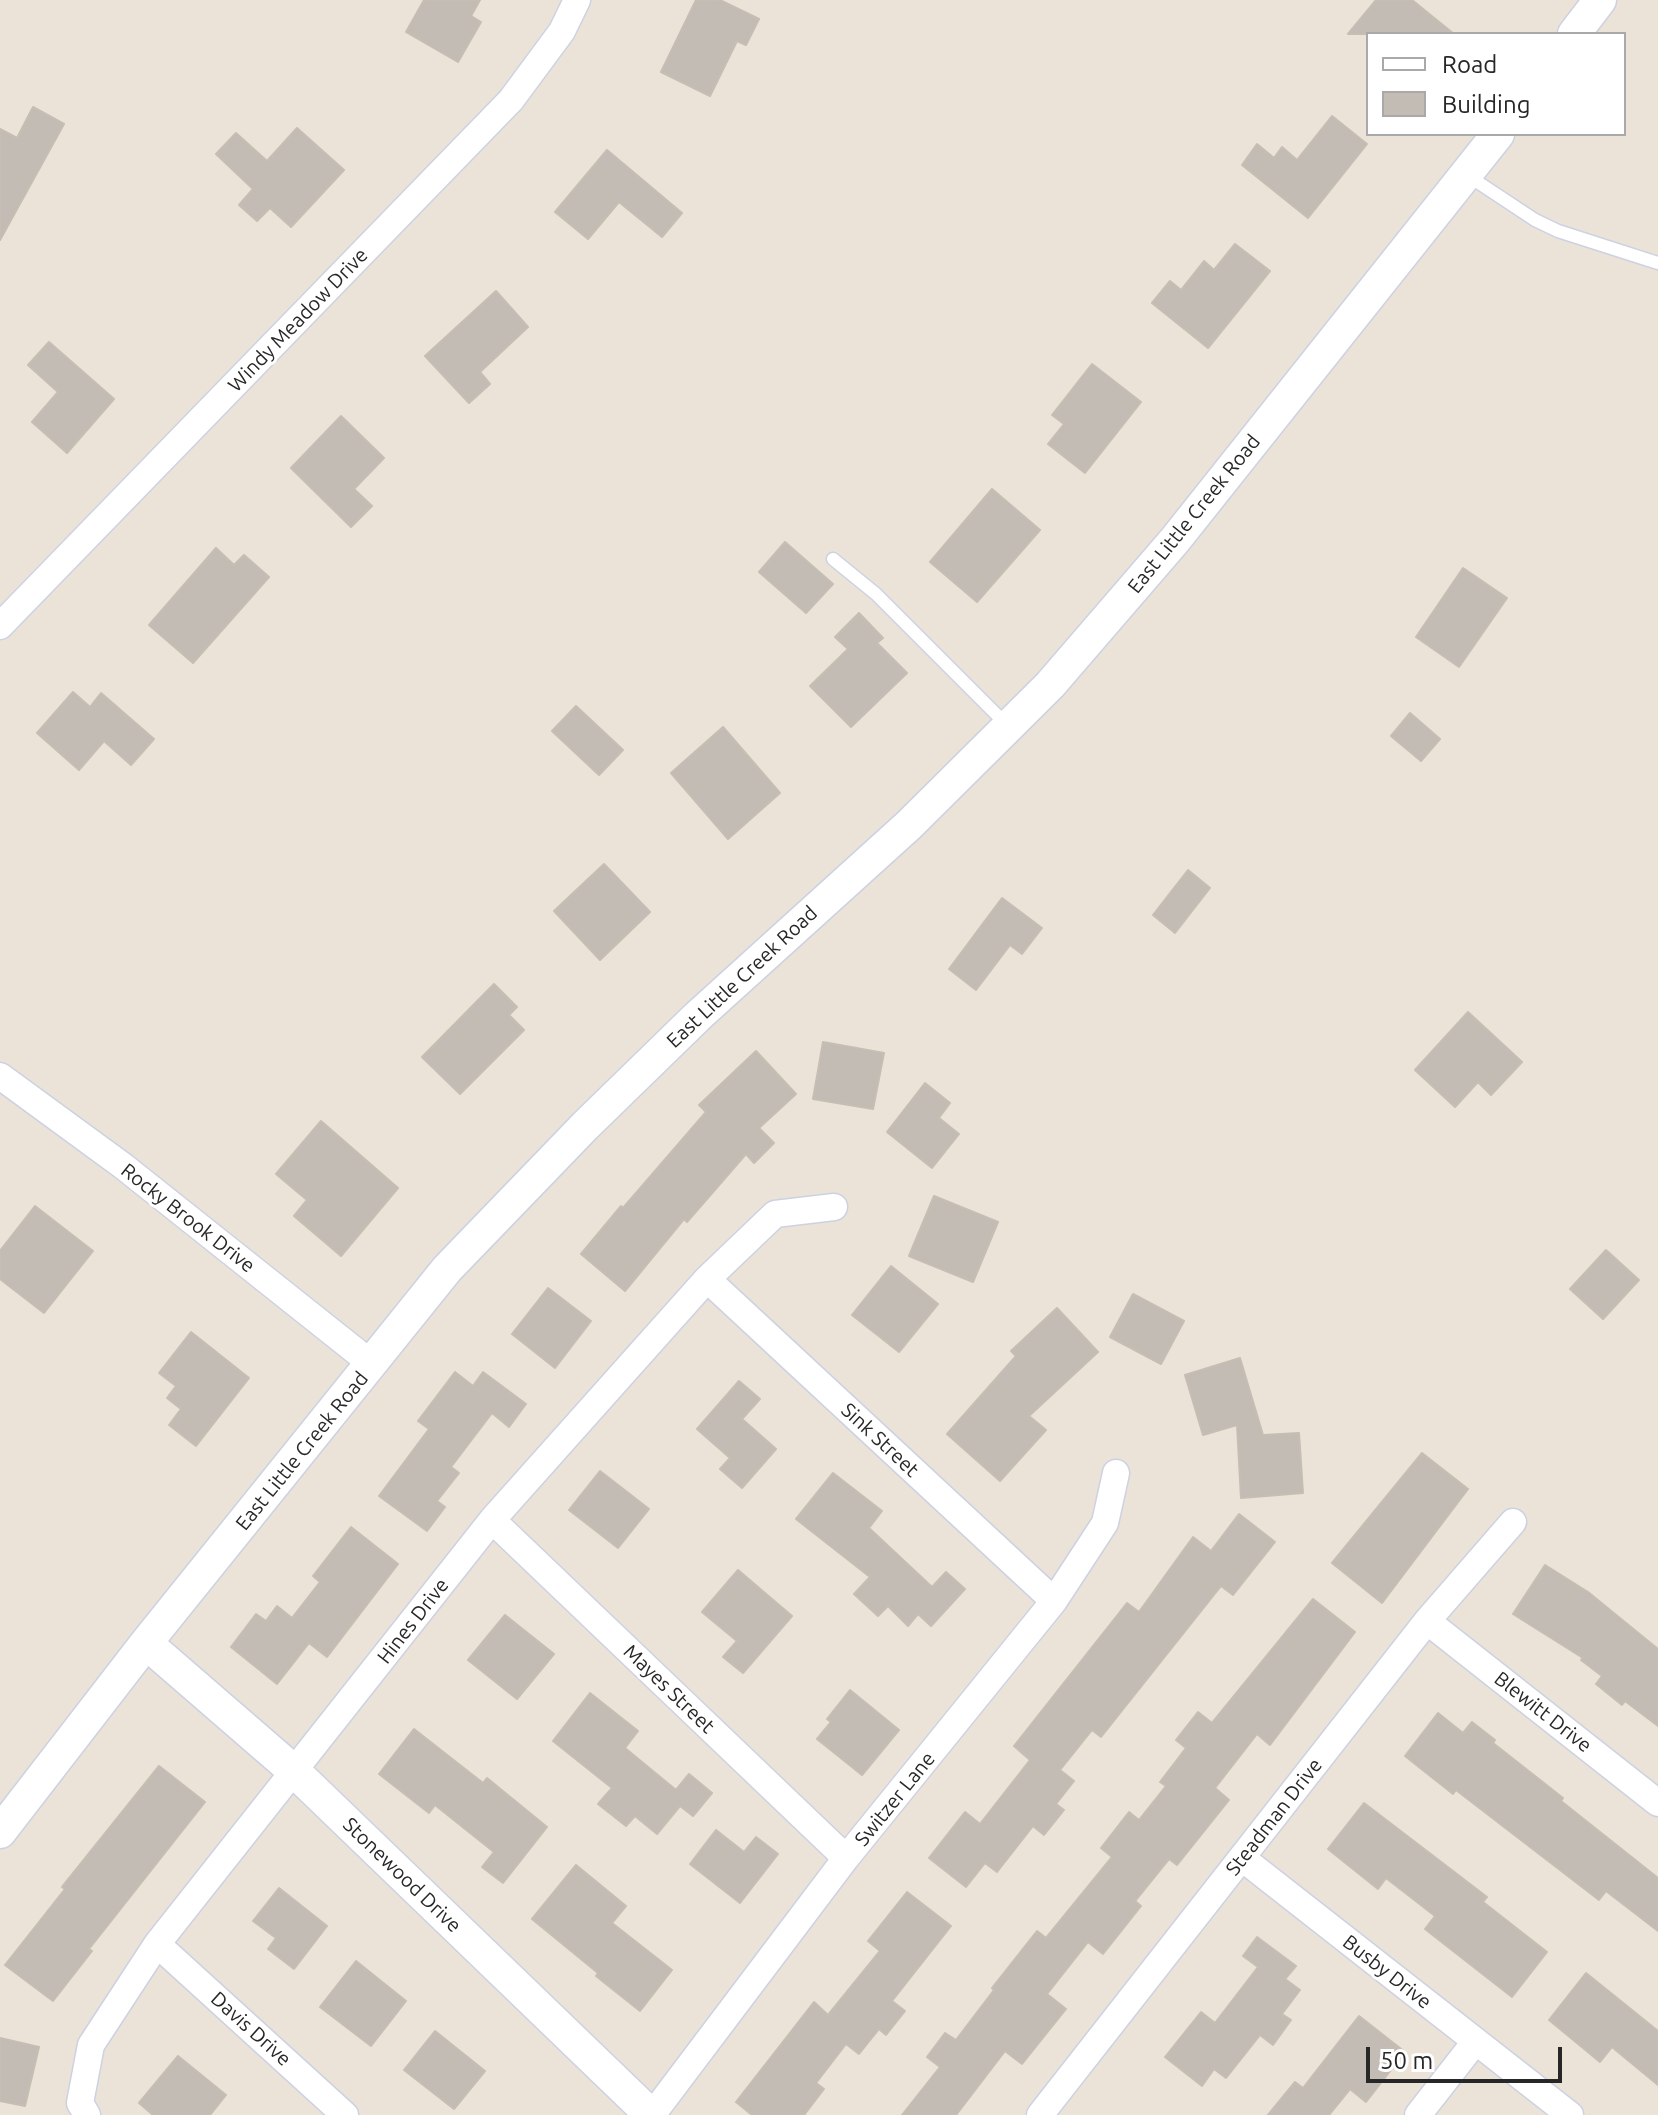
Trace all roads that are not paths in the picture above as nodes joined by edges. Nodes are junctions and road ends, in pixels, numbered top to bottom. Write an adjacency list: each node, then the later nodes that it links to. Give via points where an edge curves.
1 (577, 0): 8 (street, Windy Meadow Drive, via 562,31 511,100)
2 (1600, 0): 3 (street)
3 (1576, 32)
4 (1496, 136): 5 (street, East Little Creek Road)
5 (1467, 175): 6 (lane, via 1558,231); 9 (street, East Little Creek Road, via 1175,540)
6 (1658, 263)
7 (833, 559): 9 (lane, via 876,594)
8 (0, 626)
9 (1008, 726): 13 (street, East Little Creek Road, via 585,1126 447,1269)
10 (0, 1076): 13 (street, Rocky Brook Drive, via 123,1166)
11 (834, 1207): 12 (street, Hines Drive, via 775,1214)
12 (707, 1279): 15 (street, Hines Drive); 17 (street, Sink Street)
13 (372, 1364): 19 (street, East Little Creek Road)
14 (1116, 1473): 17 (street, Switzer Lane, via 1105,1523)
15 (492, 1520): 20 (street, Hines Drive); 23 (street, Mayes Street)
16 (1513, 1522): 18 (street, Steadman Drive)
17 (1054, 1601): 23 (street, Switzer Lane)
18 (1427, 1621): 21 (street, Blewitt Drive); 24 (street, Steadman Drive)
19 (146, 1643): 20 (street, Stonewood Drive); 22 (street, East Little Creek Road)
20 (295, 1772): 25 (street, Hines Drive); 29 (street, Stonewood Drive)
21 (1658, 1803)
22 (0, 1832)
23 (846, 1858): 29 (street, Switzer Lane)
24 (1242, 1858): 26 (street, Busby Drive); 30 (street, Steadman Drive)
25 (157, 1944): 27 (street, Hines Drive, via 91,2045 80,2103); 28 (street, Davis Drive)
26 (1475, 2042): 31 (street); 32 (street, Busby Drive)
27 (87, 2115)
28 (345, 2115)
29 (651, 2115)
30 (1040, 2115)
31 (1418, 2115)
32 (1570, 2115)

